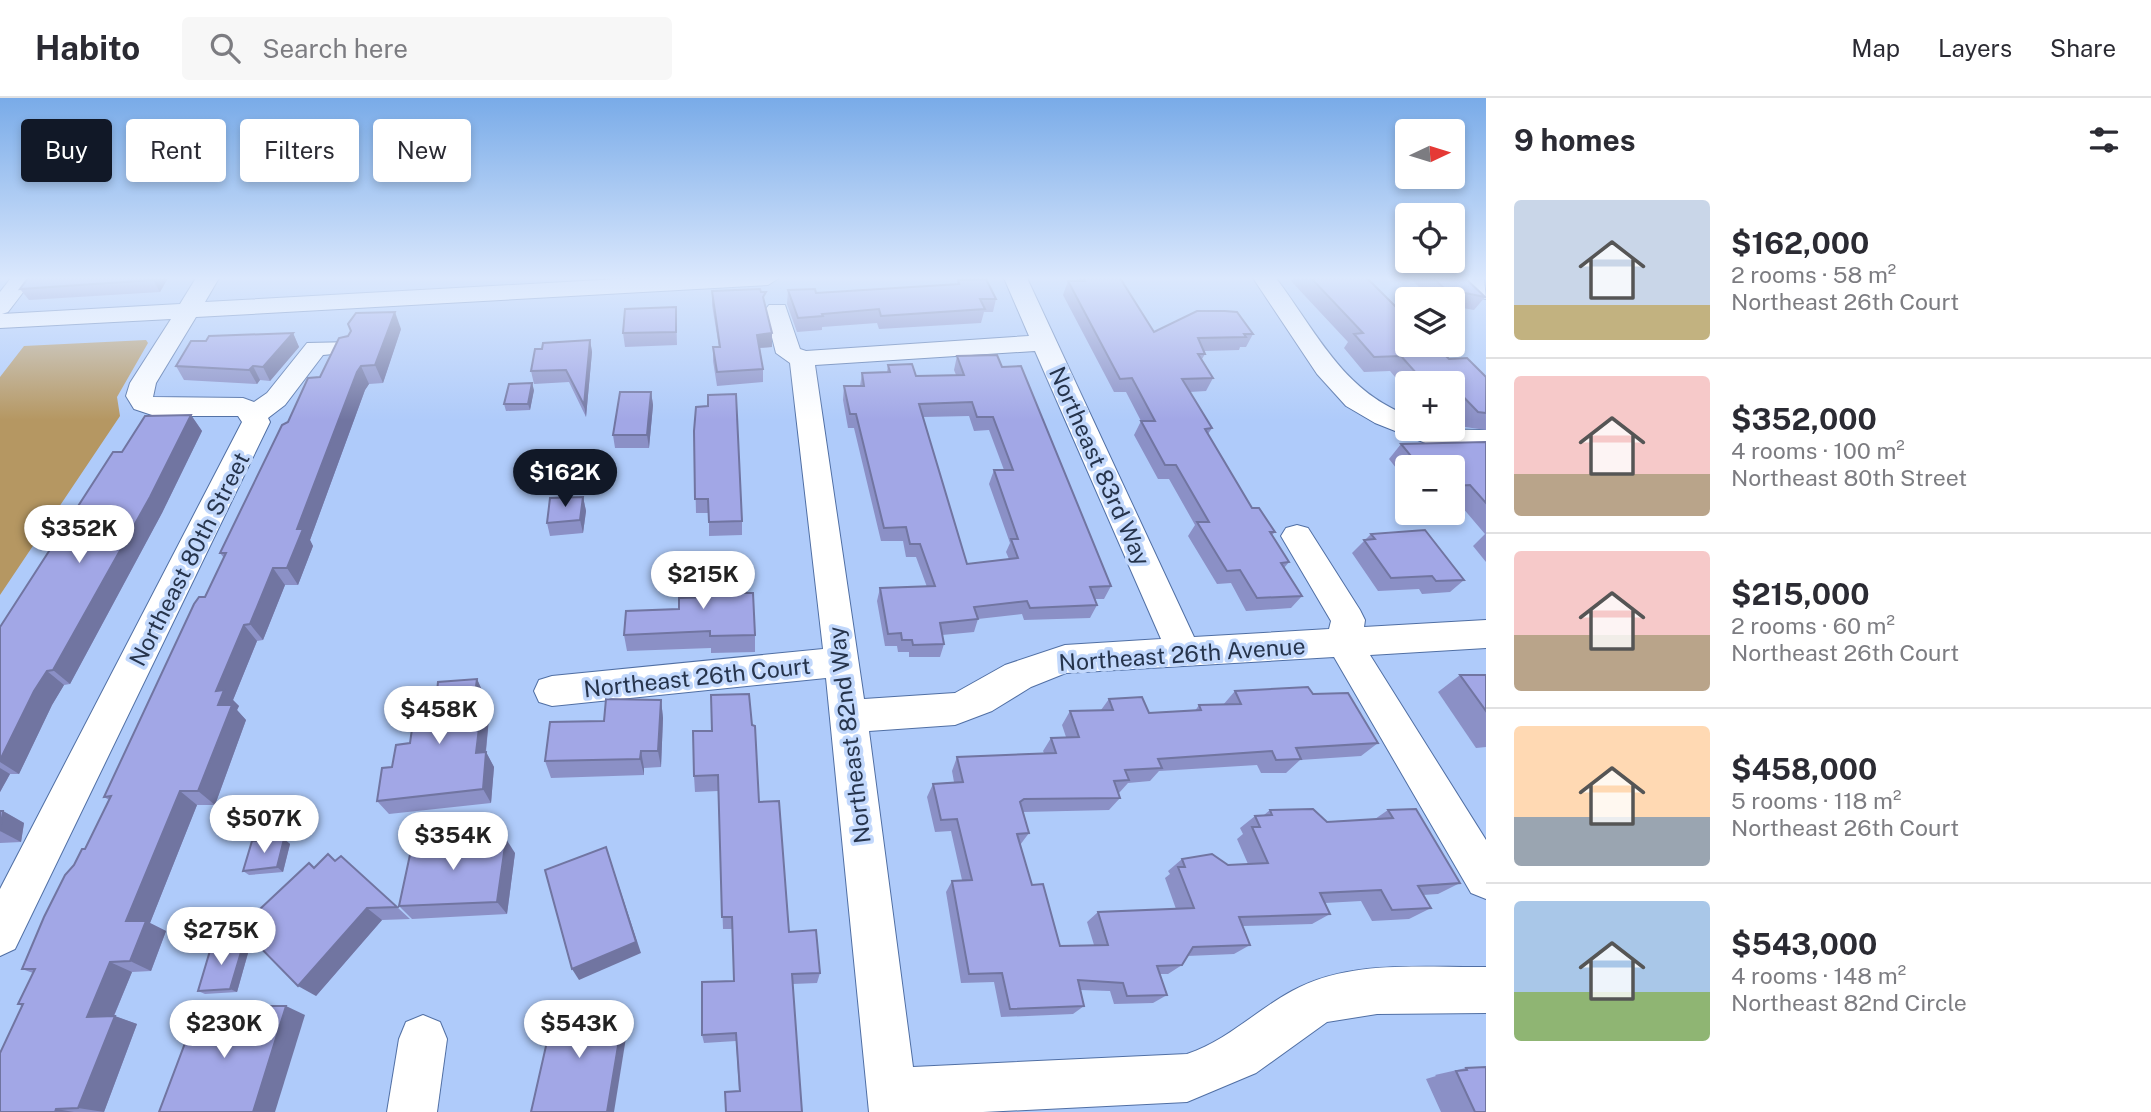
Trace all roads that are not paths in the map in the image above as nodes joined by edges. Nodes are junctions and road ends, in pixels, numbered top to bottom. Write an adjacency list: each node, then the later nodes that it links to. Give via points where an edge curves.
1 (181, 325): 8 (street, via 143,383 140,400 155,407 237,406)
2 (781, 325): 7 (street, via 789,353)
3 (1037, 325): 5 (street, Northeast 83rd Way)
4 (1297, 325): 9 (street, via 1351,396)
5 (1045, 343): 7 (street); 15 (street, Northeast 83rd Way)
6 (344, 346): 8 (street, via 316,348 276,399)
7 (804, 360): 16 (street, Northeast 82nd Way, via 801,367)
8 (255, 415): 20 (street, Northeast 80th Street, via 251,435)
9 (1395, 419)
10 (1465, 439): 11 (street)
11 (1486, 439)
12 (1297, 536): 14 (street, via 1348,620)
13 (1486, 634): 14 (street, Northeast 26th Avenue)
14 (1344, 643): 15 (street, Northeast 26th Avenue); 19 (street)
15 (1185, 653): 18 (street, Northeast 26th Avenue, via 1065,659 1018,676 955,709)
16 (842, 662): 17 (street, Northeast 26th Court); 18 (street, Northeast 82nd Way)
17 (552, 691)
18 (846, 716): 23 (street, Northeast 82nd Way)
19 (1486, 878)
20 (0, 934)
21 (1486, 990): 23 (street, via 1351,994 1322,1000 1246,1052 1187,1078)
22 (423, 1039): 24 (street)
23 (893, 1102)
24 (412, 1112)

